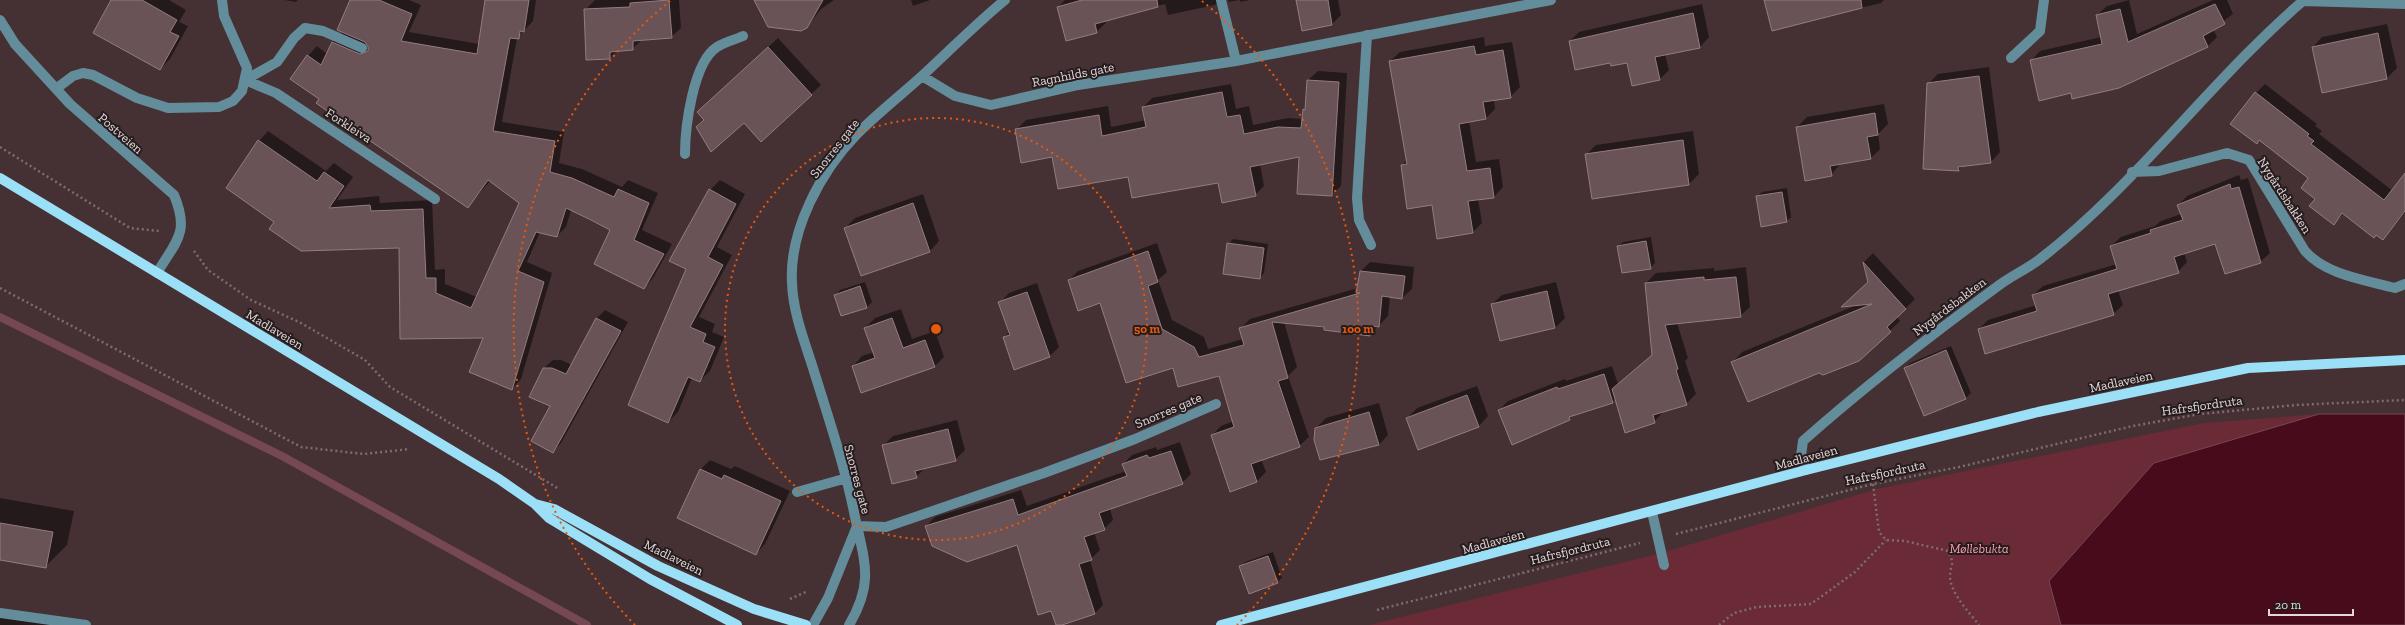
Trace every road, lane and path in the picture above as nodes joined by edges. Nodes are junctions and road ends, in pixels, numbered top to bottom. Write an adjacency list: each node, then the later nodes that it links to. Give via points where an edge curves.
1 (222, 0): 15 (street, via 224,16 247,68)
2 (1005, 0): 14 (street, Snorres gate)
3 (1221, 0): 13 (street)
4 (1551, 0): 9 (street, Ragnhilds gate)
5 (2044, 0): 12 (street, via 2040,31)
6 (2304, 0): 7 (street, Nygårdsbakken); 19 (street, Nygårdsbakken, via 2265,36)
7 (2405, 4)
8 (0, 20): 16 (street, Postveien, via 15,44)
9 (1367, 35): 13 (street, Ragnhilds gate); 23 (street, via 1357,198 1359,220)
10 (743, 36): 18 (street, via 716,48 702,68 691,97)
11 (362, 48): 15 (street, via 323,31 305,28 294,38 277,62)
12 (2011, 58)
13 (1236, 61): 14 (street, Ragnhilds gate, via 1078,85 991,104 955,96)
14 (922, 76): 32 (street, Snorres gate, via 856,135 827,173 806,212 794,250 792,283 799,322)
15 (245, 80): 16 (street, via 242,91 233,100 219,107 195,109 162,106 137,98 93,75 83,73 73,76); 21 (street, Forkleiva, via 276,92)
16 (57, 88): 22 (street, Postveien, via 84,117 174,195 182,214)
17 (0, 146): 22 (path, via 130,228)
18 (685, 154)
19 (2132, 172): 25 (street, Nygårdsbakken, via 2159,171 2227,153 2249,160 2314,262 2395,288); 31 (street, Nygårdsbakken, via 2039,260 2014,274 1931,336 1874,380 1803,441 1801,456)
20 (0, 178): 24 (main road, Madlaveien)
21 (435, 199)
22 (181, 233): 24 (street, Postveien); 34 (path, via 208,270 251,300 301,323 365,360 390,387)
23 (1371, 245)
24 (157, 273): 36 (main road, Madlaveien, via 499,479)
25 (2405, 284)
26 (0, 288): 30 (path, via 301,447 364,454)
27 (2405, 360): 31 (main road, Madlaveien, via 2248,368 2038,412)
28 (2405, 400): 33 (path, Hafrsfjordruta, via 2296,405 2200,414 2134,426)
29 (1216, 404): 38 (street, Snorres gate, via 1051,471 886,527)
30 (410, 449)
31 (1806, 470): 37 (main road, Madlaveien)
32 (847, 478): 35 (street); 38 (street, Snorres gate)
33 (1873, 484): 39 (path, Hafrsfjordruta); 40 (path, via 1879,532)
34 (563, 491)
35 (797, 492)
36 (535, 504): 47 (main road, Madlaveien, via 549,518 650,579); 48 (main road, Madlaveien, via 554,509 658,566 754,608)
37 (1652, 512): 39 (street); 51 (main road, Madlaveien)
38 (857, 526): 49 (street, Snorres gate, via 828,598); 50 (street, Snorres gate, via 867,578 860,606)
39 (1658, 539): 41 (street); 44 (path, Hafrsfjordruta)
40 (1886, 540): 52 (path, via 1855,572 1811,604 1758,607 1734,613); 53 (path, via 1905,541 1948,551 1954,563 1950,577 1957,595)
41 (1664, 565)
42 (806, 592): 43 (path)
43 (785, 601)
44 (1377, 610)
45 (0, 613): 46 (street)
46 (86, 625)
47 (737, 625)
48 (806, 625)
49 (813, 625)
50 (849, 625)
51 (1221, 625)
52 (1719, 625)
53 (1979, 625)

